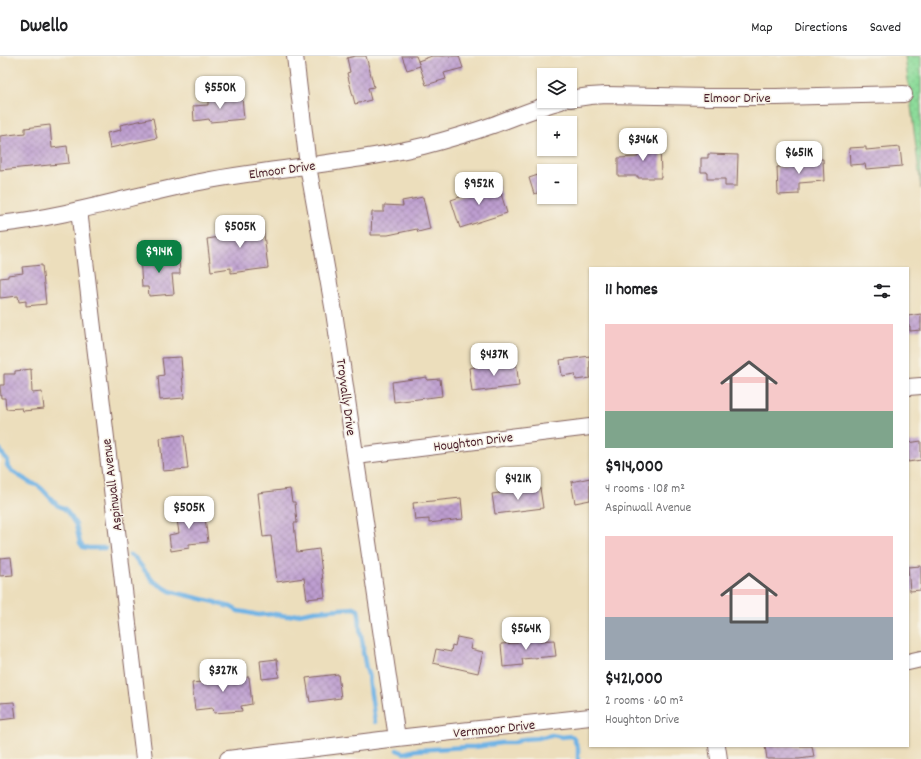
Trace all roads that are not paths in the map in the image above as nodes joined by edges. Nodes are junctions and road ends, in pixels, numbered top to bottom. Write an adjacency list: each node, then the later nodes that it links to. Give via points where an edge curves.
1 (295, 56): 5 (street, Troyvally Drive)
2 (904, 94): 3 (street, Elmoor Drive, via 768,97 606,95)
3 (577, 98)
4 (539, 108): 5 (street, Elmoor Drive, via 484,128 422,146)
5 (308, 166): 6 (street, Elmoor Drive, via 194,183); 11 (street, Troyvally Drive)
6 (79, 210): 7 (street, Elmoor Drive); 17 (street, Aspinwall Avenue)
7 (0, 224)
8 (921, 386): 9 (street)
9 (909, 388)
10 (589, 427): 11 (street, Houghton Drive)
11 (356, 456): 15 (street, Troyvally Drive)
12 (921, 659): 13 (street)
13 (909, 662)
14 (589, 717): 15 (street, Vernmoor Drive)
15 (397, 738): 18 (street, Vernmoor Drive)
16 (717, 747): 19 (street)
17 (144, 759)
18 (228, 759)
19 (719, 759)

